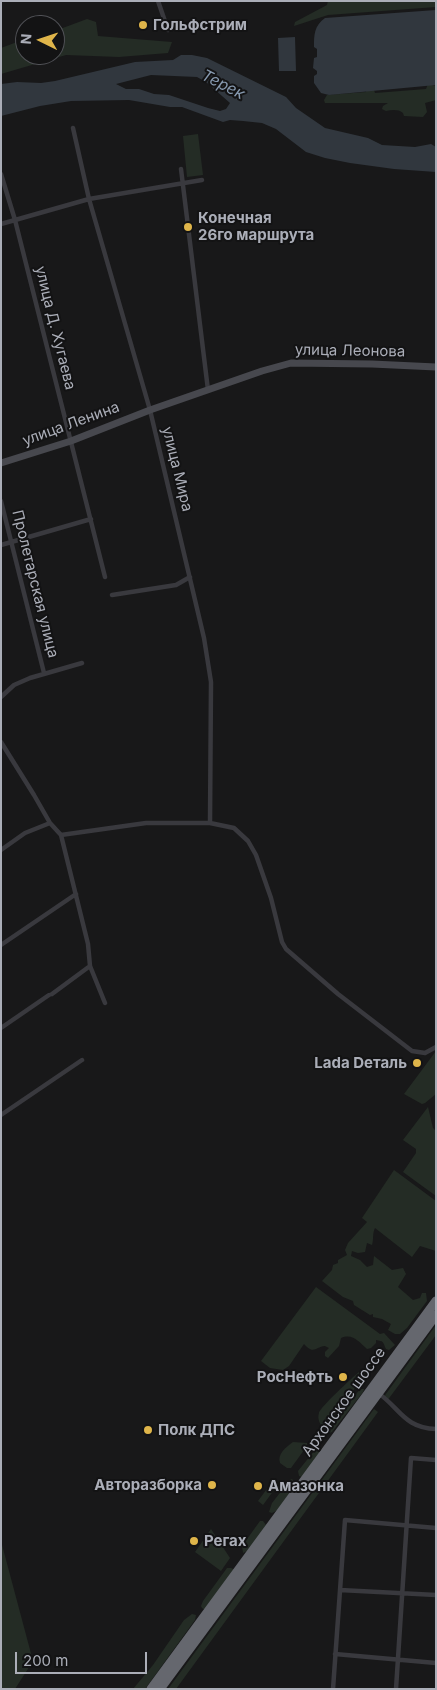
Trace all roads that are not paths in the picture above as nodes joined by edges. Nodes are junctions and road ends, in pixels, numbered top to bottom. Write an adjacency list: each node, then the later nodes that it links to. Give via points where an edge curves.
1 (158, 1): 2 (street)
2 (168, 30)
3 (73, 128): 8 (street, улица Мира)
4 (181, 169): 7 (street)
5 (1, 174): 9 (street, улица Д. Хугаева)
6 (202, 180): 7 (street)
7 (183, 182): 8 (street); 12 (street)
8 (88, 199): 9 (street); 13 (street, улица Мира)
9 (15, 220): 10 (street); 14 (street, улица Д. Хугаева)
10 (1, 224)
11 (436, 367): 12 (street, улица Леонова, via 291,363)
12 (207, 390): 13 (street, улица Леонова)
13 (150, 410): 14 (street, улица Ленина); 21 (street, улица Мира)
14 (71, 442): 15 (street, улица Ленина); 17 (street, улица Д. Хугаева)
15 (1, 463)
16 (1, 501): 18 (street, Пролетарская улица)
17 (91, 519): 18 (street); 20 (street, улица Д. Хугаева)
18 (12, 541): 19 (street); 24 (street, Пролетарская улица)
19 (1, 545)
20 (105, 576)
21 (190, 577): 22 (street, via 176,585); 28 (street, улица Мира, via 211,682)
22 (112, 595)
23 (82, 663): 24 (street)
24 (44, 673): 25 (street, via 14,685)
25 (1, 697)
26 (1, 742): 27 (street)
27 (50, 823): 29 (street); 30 (street, via 25,833)
28 (210, 823): 29 (street, via 146,824); 36 (street, via 238,831 248,841 256,855 286,949 412,1051 425,1053)
29 (60, 835): 31 (street)
30 (1, 850)
31 (76, 894): 32 (street); 33 (street)
32 (1, 945)
33 (90, 966): 34 (street); 35 (street)
34 (105, 1003)
35 (1, 1028)
36 (436, 1047)
37 (82, 1060): 38 (street)
38 (1, 1115)
39 (436, 1301): 41 (highway, Архонское шоссе)
40 (436, 1315): 41 (highway, Архонское шоссе)
41 (375, 1391): 42 (street, via 389,1400 406,1420); 52 (highway, Архонское шоссе); 53 (highway, Архонское шоссе)
42 (436, 1429)
43 (436, 1460): 44 (street, via 411,1458)
44 (406, 1525): 45 (street); 46 (street, via 345,1520); 47 (street)
45 (436, 1528)
46 (340, 1590): 47 (street); 49 (street)
47 (402, 1593): 48 (street); 50 (street)
48 (436, 1595)
49 (335, 1654): 50 (street); 54 (street)
50 (398, 1660): 51 (street); 55 (street)
51 (436, 1663)
52 (151, 1689)
53 (160, 1689)
54 (332, 1689)
55 (396, 1689)

